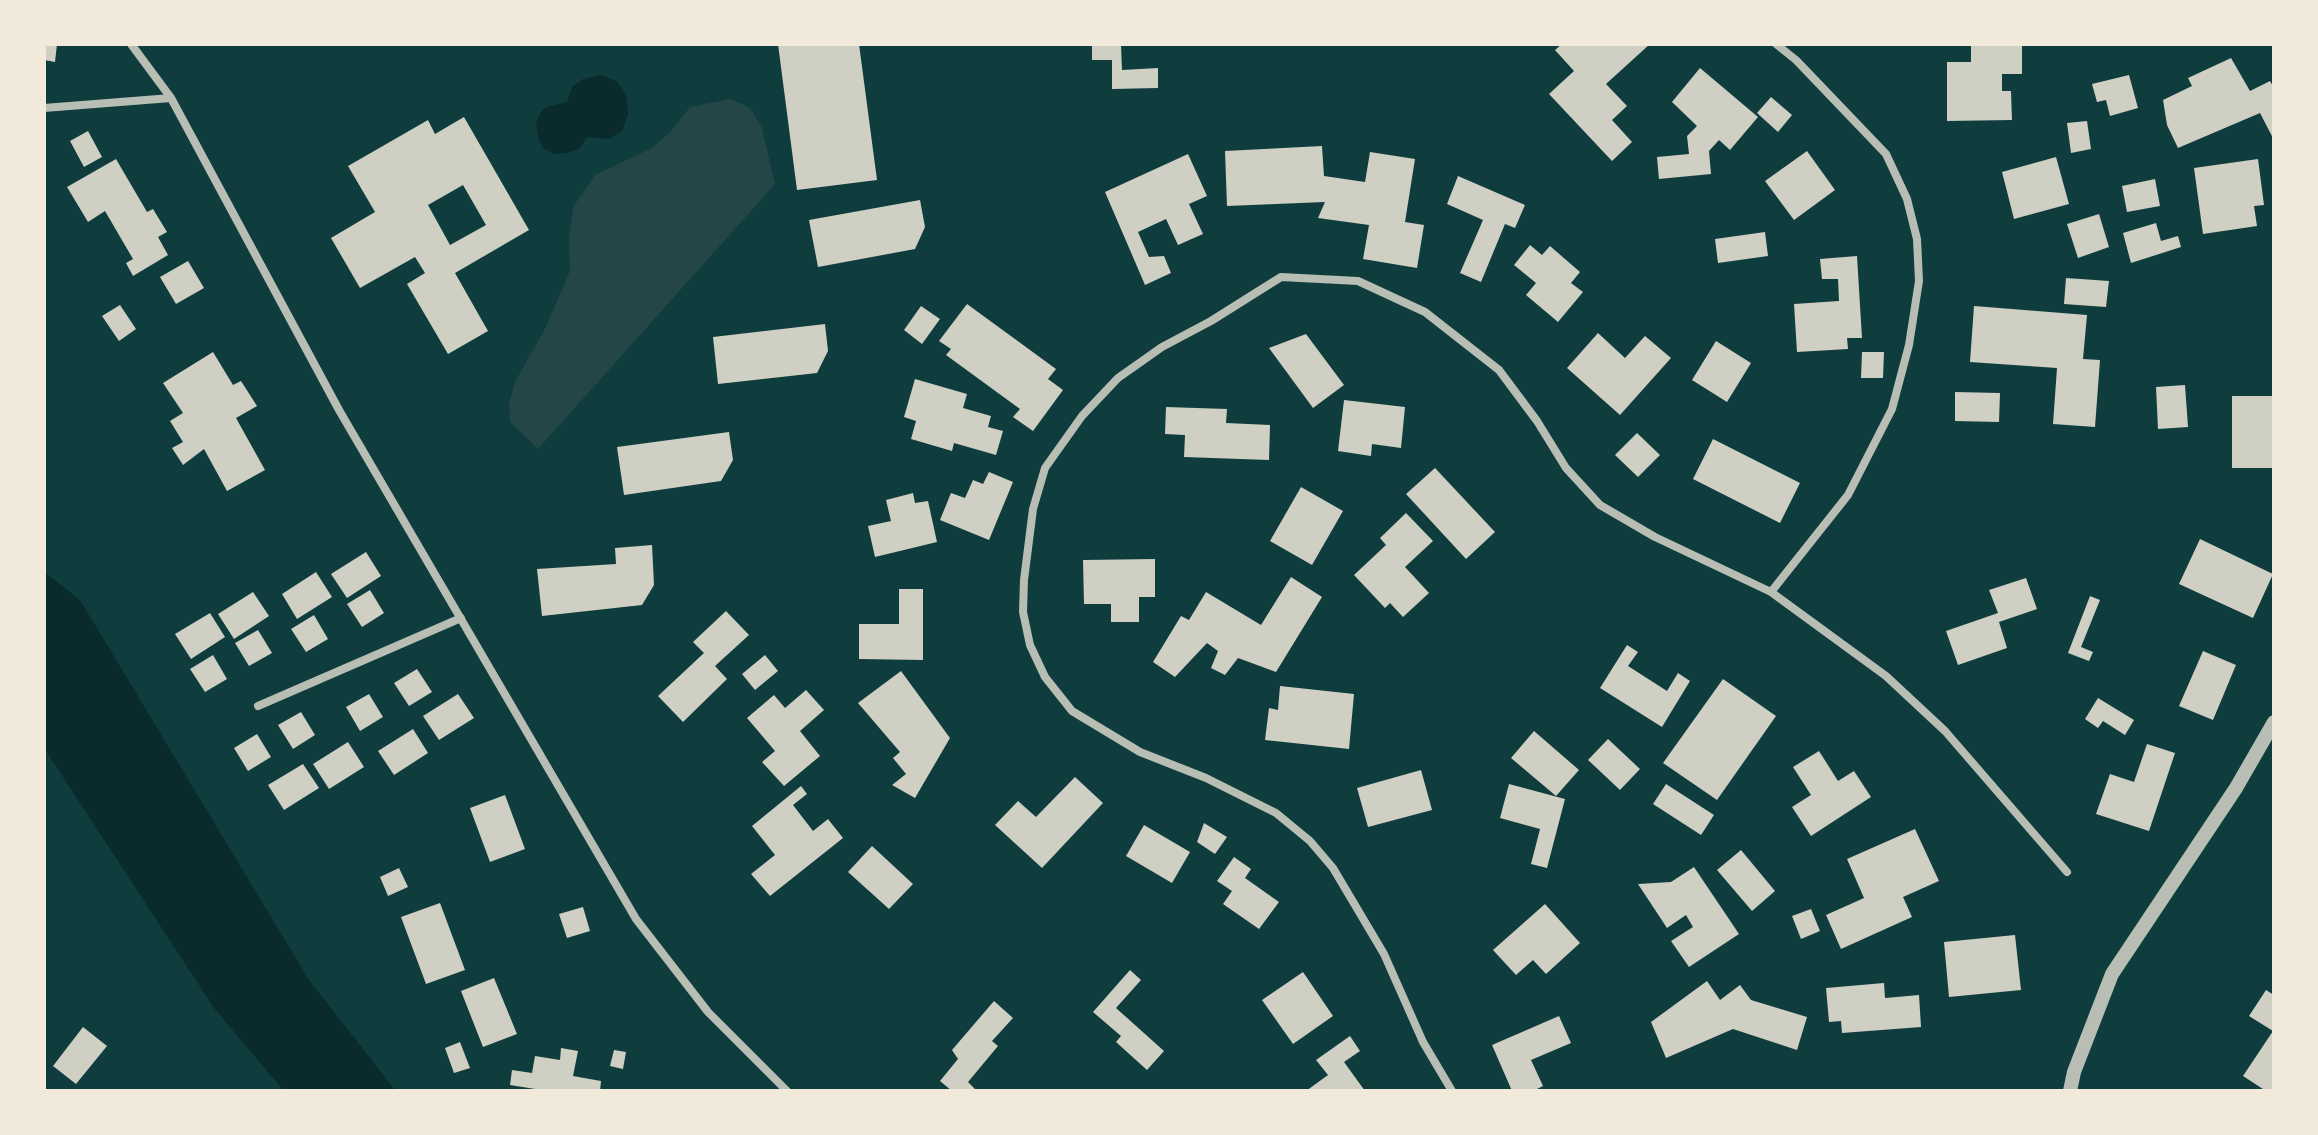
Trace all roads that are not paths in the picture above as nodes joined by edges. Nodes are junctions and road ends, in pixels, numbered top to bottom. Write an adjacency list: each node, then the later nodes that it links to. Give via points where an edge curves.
1 (131, 44): 3 (street)
2 (1776, 44): 5 (street, via 1886,154 1911,212 1919,281 1892,409 1848,495)
3 (171, 98): 4 (street); 6 (street, via 339,410)
4 (44, 108)
5 (1771, 592): 9 (street, via 1886,676 1945,731); 11 (street, via 1600,505 1566,468 1499,370 1425,312 1358,281 1281,277 1162,347 1118,378 1082,416 1045,468 1033,509 1023,612 1045,677 1072,711 1140,752 1276,813 1310,841 1333,868 1384,954 1423,1042)
6 (461, 618): 7 (street); 10 (street, via 636,919 708,1012)
7 (258, 706)
8 (2274, 722): 12 (street, via 2112,974)
9 (2067, 872)
10 (787, 1091)
11 (1452, 1091)
12 (2070, 1091)

